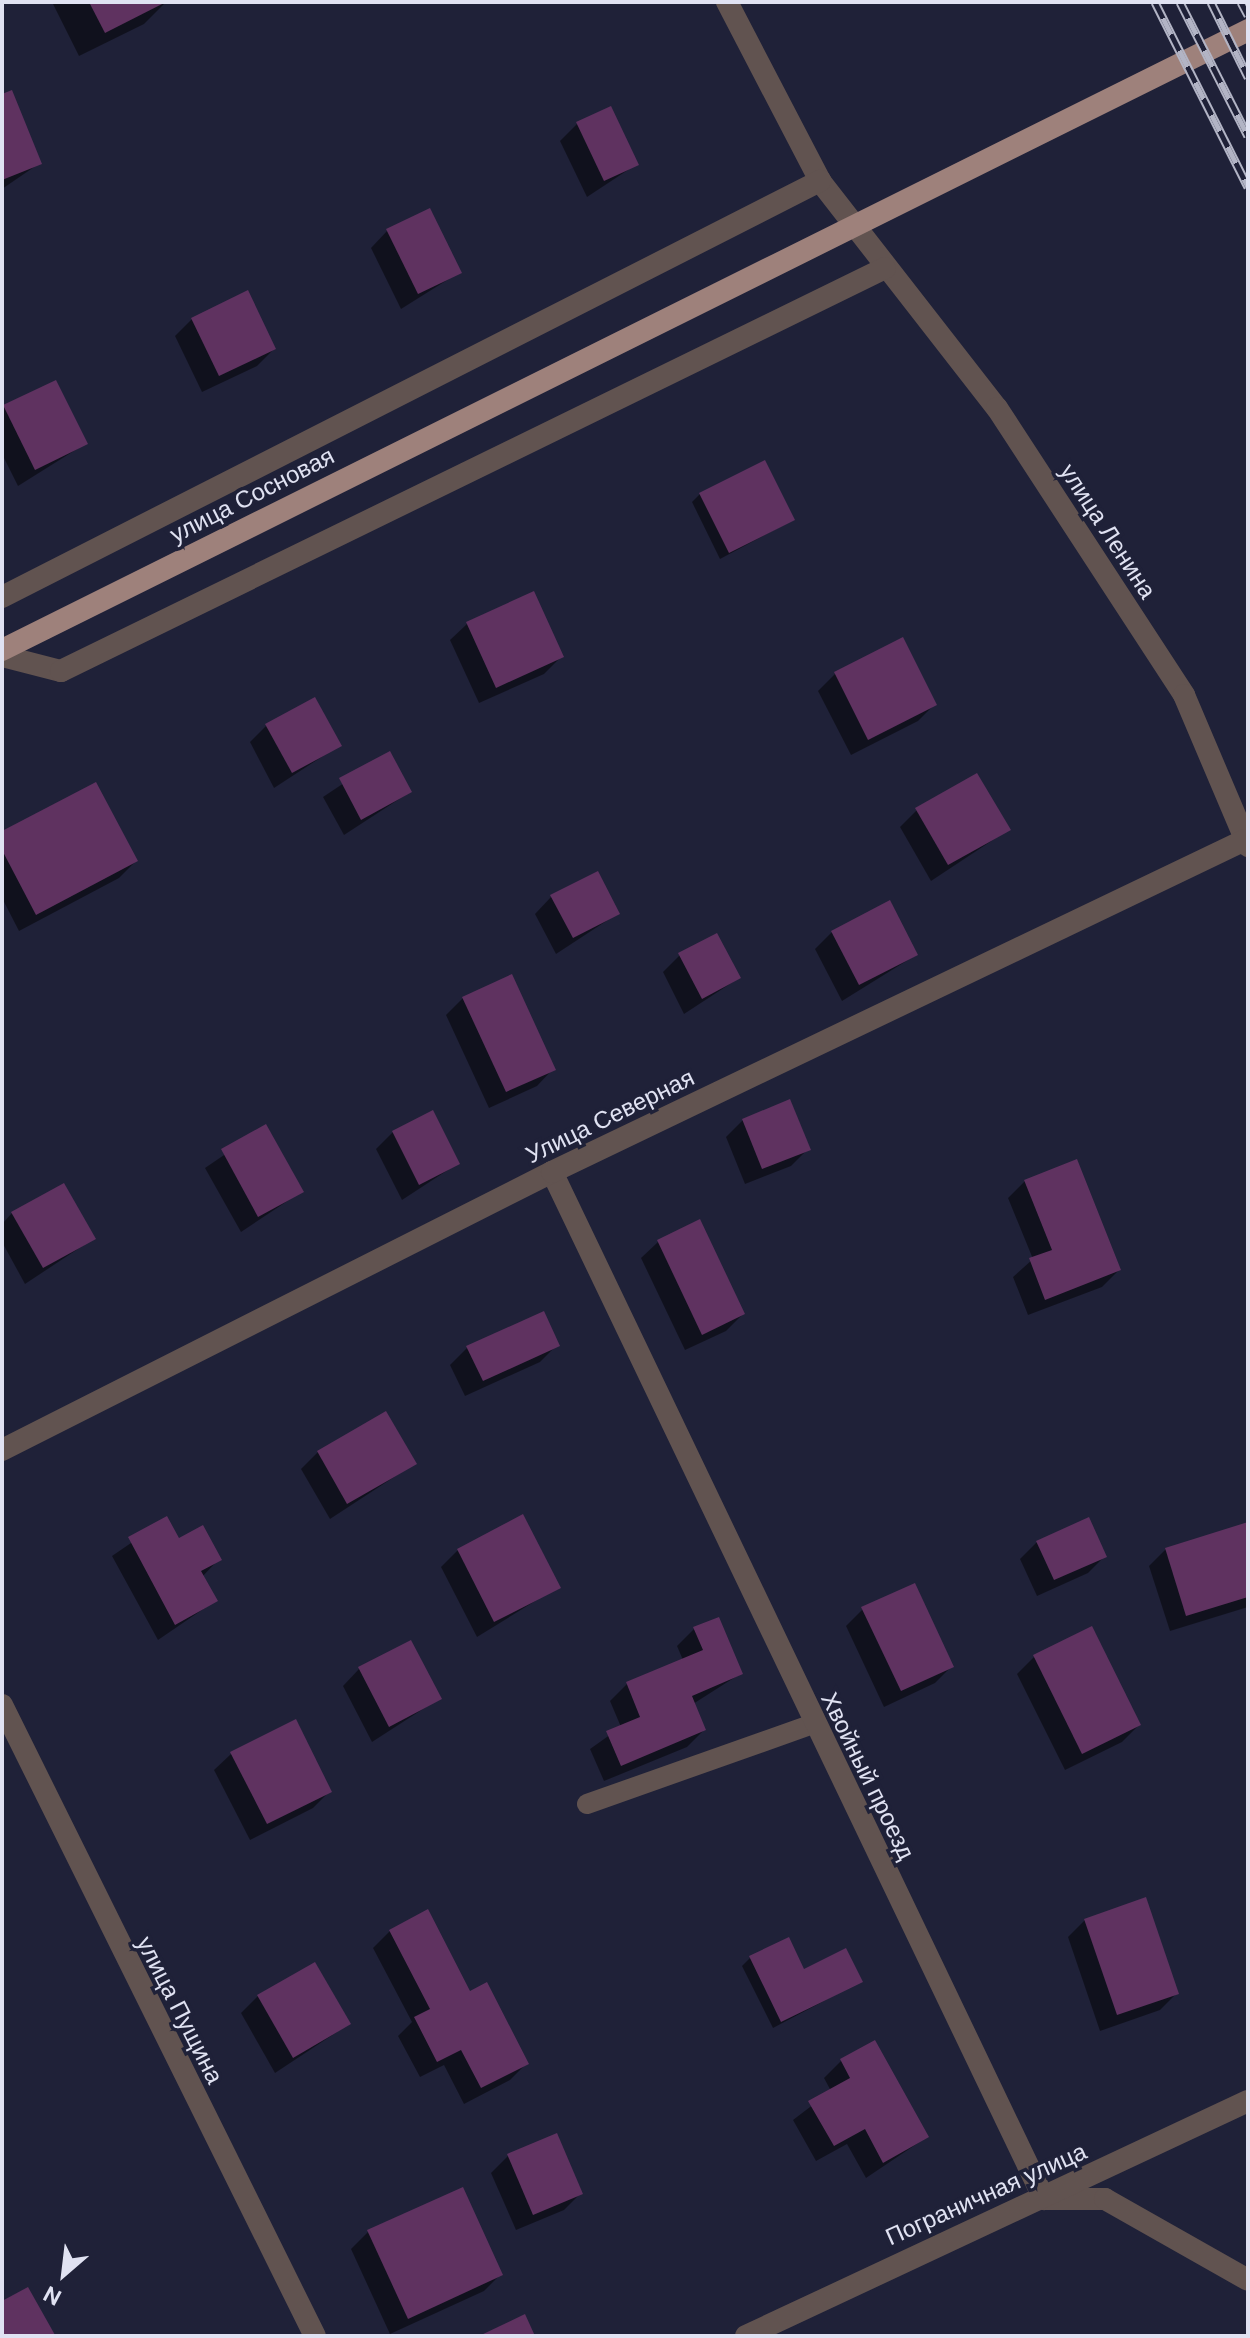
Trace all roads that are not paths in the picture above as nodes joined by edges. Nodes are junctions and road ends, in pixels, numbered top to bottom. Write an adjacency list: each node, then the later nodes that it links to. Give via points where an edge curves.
1 (727, 2): 3 (street, улица Ленина)
2 (1248, 30): 6 (main road, улица Сосновая)
3 (820, 181): 4 (street, улица Ленина); 5 (street)
4 (885, 268): 7 (street, via 61,671); 8 (street, улица Ленина, via 997,408 1184,695)
5 (2, 597)
6 (2, 650)
7 (2, 656)
8 (1247, 843): 9 (street, Улица Северная)
9 (552, 1172): 10 (street, Улица Северная); 12 (street, Хвойный проезд)
10 (2, 1450)
11 (2, 1705): 17 (street, улица Пущина)
12 (813, 1724): 13 (lane); 15 (street, Хвойный проезд)
13 (587, 1804)
14 (1248, 2101): 15 (street, Пограничная улица)
15 (1044, 2199): 16 (street, via 1105,2199); 18 (street, Пограничная улица)
16 (1248, 2280)
17 (315, 2336)
18 (746, 2336)

